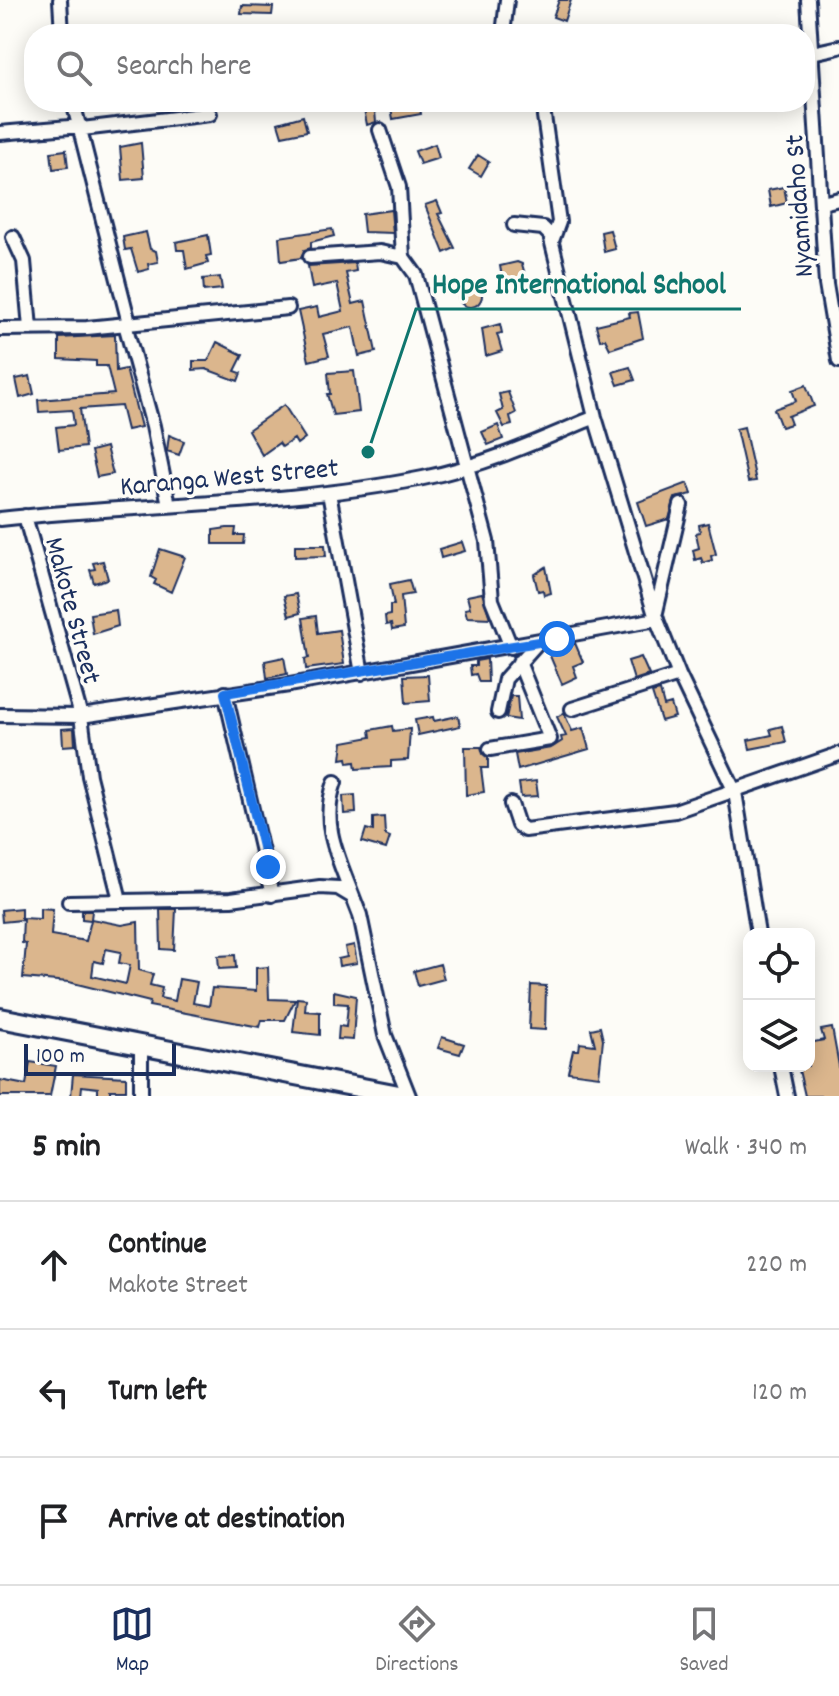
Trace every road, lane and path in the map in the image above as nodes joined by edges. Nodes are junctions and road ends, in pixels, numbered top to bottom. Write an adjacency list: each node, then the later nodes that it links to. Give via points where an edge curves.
1 (60, 0): 4 (street)
2 (507, 0): 5 (street)
3 (808, 0): 6 (street, Nyamidaho St)
4 (61, 24)
5 (504, 24)
6 (810, 24)
7 (839, 47): 8 (street)
8 (815, 52)
9 (76, 112): 13 (street)
10 (543, 112): 20 (street, via 559,222)
11 (813, 112): 17 (street, Nyamidaho St)
12 (210, 114): 13 (street)
13 (81, 127): 15 (street); 24 (street)
14 (380, 130): 22 (street, via 399,187)
15 (0, 133)
16 (839, 199): 17 (street)
17 (822, 203): 27 (street, Nyamidaho St, via 826,284)
18 (514, 225): 20 (street, via 543,228)
19 (13, 237): 25 (street, via 24,261)
20 (552, 241): 28 (street)
21 (310, 257): 22 (street, via 380,252)
22 (403, 257): 29 (street, via 416,275)
23 (288, 308): 24 (street)
24 (127, 323): 25 (street); 31 (street)
25 (30, 328): 26 (street)
26 (0, 329)
27 (839, 361)
28 (595, 417): 29 (street, Karanga West Street); 35 (street)
29 (468, 467): 30 (street, Karanga West Street); 37 (street, via 487,541 492,600)
30 (329, 493): 31 (street, Karanga West Street); 39 (street)
31 (169, 505): 33 (street, Karanga West Street)
32 (681, 505): 35 (street)
33 (25, 516): 34 (street, Karanga West Street); 45 (street, Makote Street)
34 (0, 519)
35 (656, 617): 36 (street, Makote Street); 40 (street)
36 (539, 641): 37 (street, Makote Street); 38 (street)
37 (511, 647): 39 (street, Makote Street)
38 (519, 662): 43 (street, via 505,679); 46 (street, via 550,739)
39 (362, 673): 41 (street, Makote Street)
40 (679, 675): 42 (street); 49 (street)
41 (225, 693): 45 (street, Makote Street); 51 (street)
42 (572, 709)
43 (498, 712)
44 (0, 715): 45 (street, Makote Street)
45 (81, 716): 53 (street, via 89,776)
46 (490, 749)
47 (839, 754): 49 (street)
48 (335, 782): 52 (street, via 327,821)
49 (735, 792): 50 (street, via 675,811 534,831 518,825); 55 (street)
50 (511, 804)
51 (272, 895): 52 (street, via 320,887 338,888); 53 (street)
52 (353, 897): 60 (street, via 385,1035)
53 (120, 900): 54 (street)
54 (69, 902)
55 (757, 928)
56 (0, 1018): 57 (highway)
57 (141, 1046): 59 (street); 60 (highway)
58 (782, 1072): 61 (street)
59 (141, 1096)
60 (406, 1096)
61 (787, 1096)

